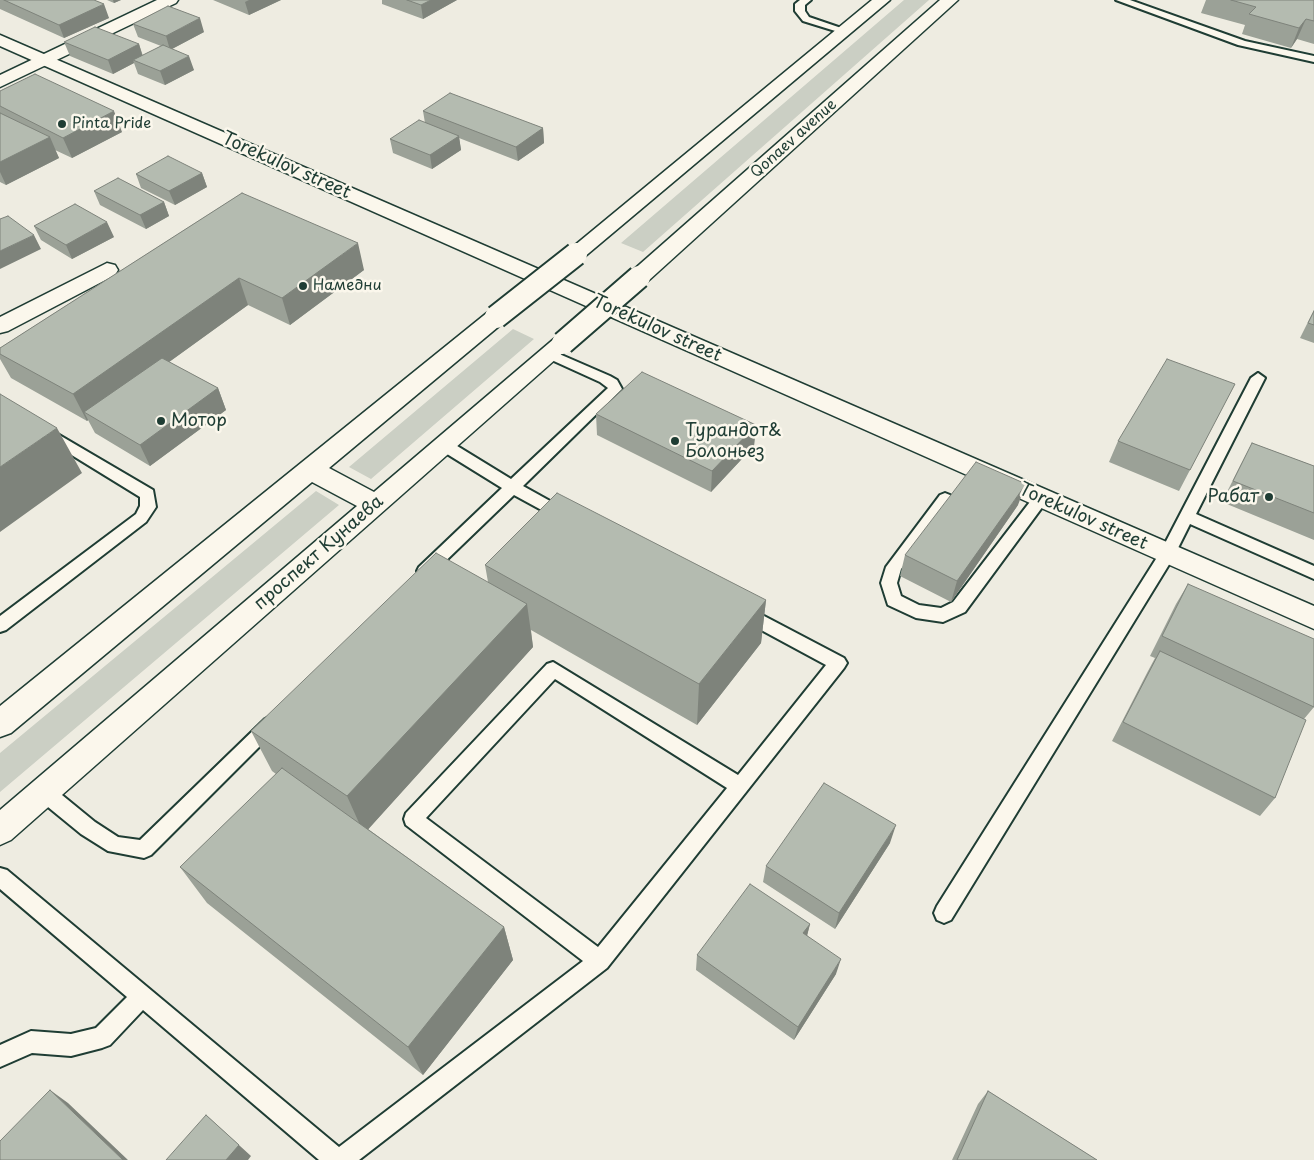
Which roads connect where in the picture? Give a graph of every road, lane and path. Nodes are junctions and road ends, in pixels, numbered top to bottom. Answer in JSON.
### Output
{"nodes":[{"id":1,"x":170,"y":0,"type":"edge"},
{"id":2,"x":806,"y":0,"type":"edge"},
{"id":3,"x":882,"y":0,"type":"edge"},
{"id":4,"x":950,"y":0,"type":"edge"},
{"id":5,"x":1121,"y":0,"type":"edge"},
{"id":6,"x":845,"y":30,"type":"junction"},
{"id":7,"x":0,"y":40,"type":"edge"},
{"id":8,"x":1314,"y":59,"type":"edge"},
{"id":9,"x":44,"y":60,"type":"junction"},
{"id":10,"x":0,"y":82,"type":"edge"},
{"id":11,"x":107,"y":270,"type":"dead end"},
{"id":12,"x":639,"y":277,"type":"joint"},
{"id":13,"x":0,"y":326,"type":"edge"},
{"id":14,"x":557,"y":348,"type":"junction"},
{"id":15,"x":1258,"y":378,"type":"dead end"},
{"id":16,"x":33,"y":424,"type":"edge"},
{"id":17,"x":444,"y":445,"type":"junction"},
{"id":18,"x":311,"y":470,"type":"junction"},
{"id":19,"x":511,"y":486,"type":"junction"},
{"id":20,"x":1040,"y":498,"type":"junction"},
{"id":21,"x":945,"y":499,"type":"edge"},
{"id":22,"x":376,"y":504,"type":"junction"},
{"id":23,"x":1186,"y":516,"type":"junction"},
{"id":24,"x":580,"y":524,"type":"edge"},
{"id":25,"x":1167,"y":554,"type":"junction"},
{"id":26,"x":1314,"y":573,"type":"edge"},
{"id":27,"x":412,"y":584,"type":"edge"},
{"id":28,"x":726,"y":603,"type":"edge"},
{"id":29,"x":1314,"y":618,"type":"edge"},
{"id":30,"x":0,"y":625,"type":"edge"},
{"id":31,"x":285,"y":709,"type":"edge"},
{"id":32,"x":0,"y":724,"type":"edge"},
{"id":33,"x":740,"y":786,"type":"junction"},
{"id":34,"x":44,"y":792,"type":"junction"},
{"id":35,"x":0,"y":830,"type":"edge"},
{"id":36,"x":0,"y":878,"type":"edge"},
{"id":37,"x":944,"y":914,"type":"dead end"},
{"id":38,"x":600,"y":961,"type":"junction"},
{"id":39,"x":142,"y":996,"type":"junction"},
{"id":40,"x":0,"y":1056,"type":"edge"},
{"id":41,"x":339,"y":1160,"type":"edge"}],
"edges":[{"from":1,"to":9,"type":"main road"},
{"from":2,"to":6,"type":"lane"},
{"from":3,"to":6,"type":"main road"},
{"from":4,"to":12,"type":"main road","name":"Qonaev avenue"},
{"from":5,"to":8,"type":"lane"},
{"from":6,"to":18,"type":"main road","bridge":true},
{"from":7,"to":9,"type":"main road","name":"Torekulov street"},
{"from":9,"to":10,"type":"main road"},
{"from":9,"to":20,"type":"main road","name":"Torekulov street"},
{"from":11,"to":13,"type":"main road"},
{"from":12,"to":14,"type":"main road","name":"проспект Кунаева","bridge":true},
{"from":14,"to":17,"type":"main road","name":"проспект Кунаева"},
{"from":14,"to":19,"type":"lane"},
{"from":15,"to":23,"type":"lane"},
{"from":16,"to":30,"type":"lane"},
{"from":17,"to":19,"type":"lane"},
{"from":17,"to":22,"type":"main road","name":"проспект Кунаева"},
{"from":18,"to":22,"type":"main road"},
{"from":18,"to":32,"type":"main road"},
{"from":19,"to":24,"type":"lane"},
{"from":19,"to":27,"type":"lane"},
{"from":20,"to":21,"type":"lane"},
{"from":20,"to":25,"type":"main road","name":"Torekulov street"},
{"from":22,"to":34,"type":"main road","name":"проспект Кунаева"},
{"from":23,"to":25,"type":"lane"},
{"from":23,"to":26,"type":"lane"},
{"from":25,"to":29,"type":"main road","name":"Torekulov street"},
{"from":25,"to":37,"type":"lane"},
{"from":28,"to":33,"type":"lane"},
{"from":31,"to":34,"type":"lane"},
{"from":33,"to":38,"type":"lane"},
{"from":33,"to":38,"type":"lane"},
{"from":34,"to":35,"type":"main road","name":"проспект Кунаева"},
{"from":36,"to":39,"type":"lane"},
{"from":38,"to":41,"type":"lane"},
{"from":39,"to":40,"type":"lane"},
{"from":39,"to":41,"type":"lane"}]}
